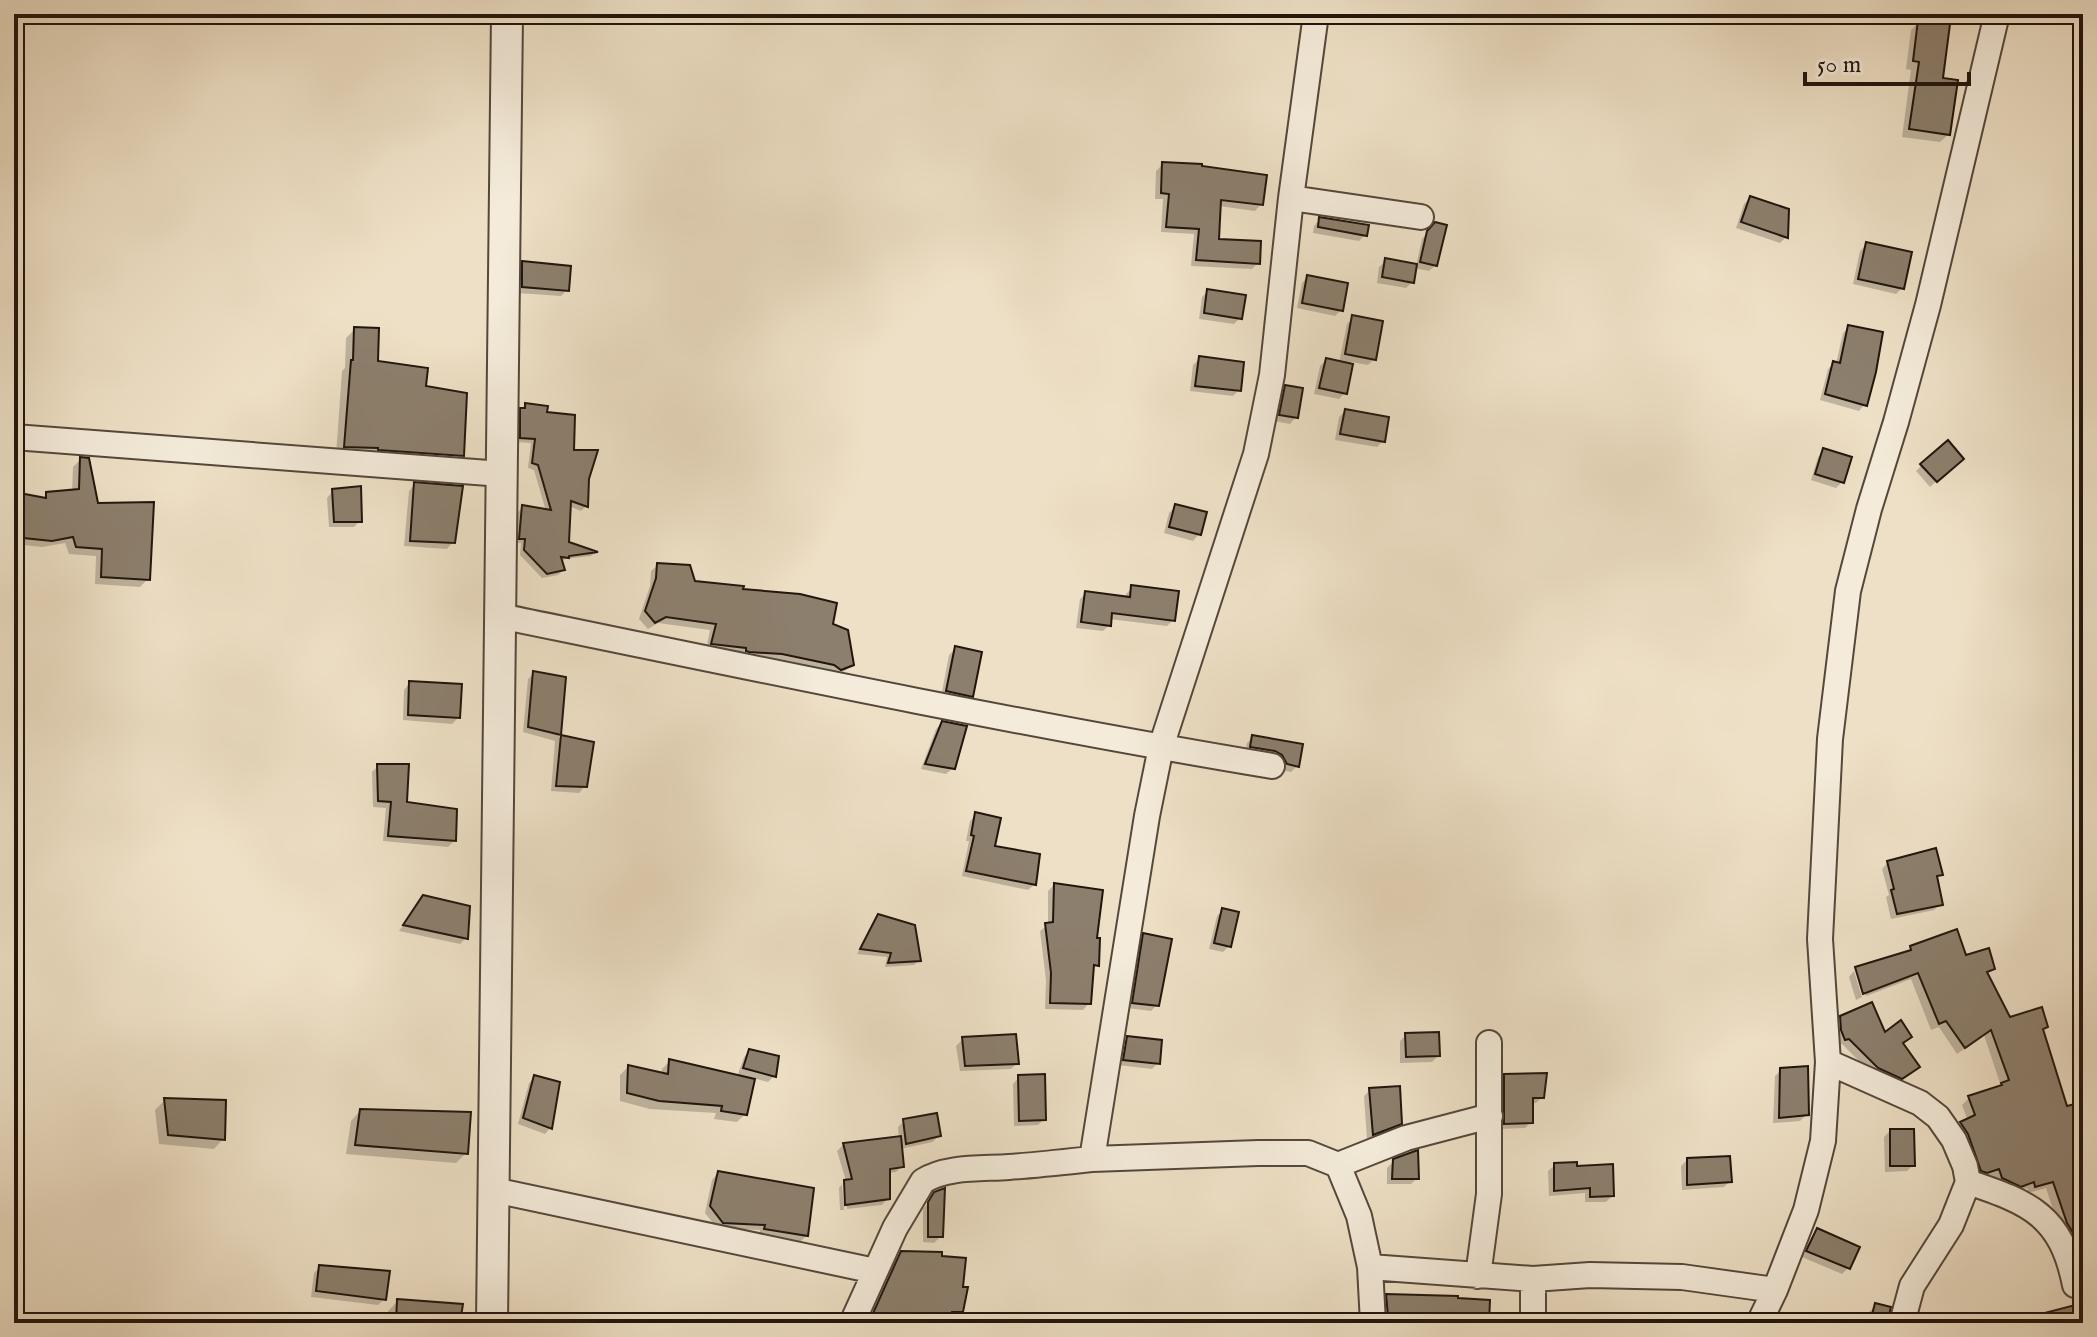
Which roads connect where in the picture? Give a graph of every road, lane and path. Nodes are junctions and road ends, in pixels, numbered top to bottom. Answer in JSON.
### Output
{"nodes":[{"id":1,"x":507,"y":14,"type":"edge"},
{"id":2,"x":1316,"y":14,"type":"edge"},
{"id":3,"x":1997,"y":14,"type":"edge"},
{"id":4,"x":1291,"y":198,"type":"junction"},
{"id":5,"x":1421,"y":217,"type":"dead end"},
{"id":6,"x":14,"y":437,"type":"edge"},
{"id":7,"x":502,"y":474,"type":"junction"},
{"id":8,"x":500,"y":616,"type":"junction"},
{"id":9,"x":1161,"y":747,"type":"junction"},
{"id":10,"x":1272,"y":766,"type":"dead end"},
{"id":11,"x":1489,"y":1043,"type":"dead end"},
{"id":12,"x":1828,"y":1062,"type":"junction"},
{"id":13,"x":1490,"y":1116,"type":"junction"},
{"id":14,"x":1092,"y":1159,"type":"junction"},
{"id":15,"x":1338,"y":1165,"type":"junction"},
{"id":16,"x":1968,"y":1182,"type":"junction"},
{"id":17,"x":494,"y":1190,"type":"junction"},
{"id":18,"x":1370,"y":1267,"type":"junction"},
{"id":19,"x":875,"y":1271,"type":"junction"},
{"id":20,"x":1478,"y":1276,"type":"junction"},
{"id":21,"x":1533,"y":1279,"type":"junction"},
{"id":22,"x":2075,"y":1285,"type":"dead end"},
{"id":23,"x":1775,"y":1290,"type":"junction"},
{"id":24,"x":492,"y":1323,"type":"edge"},
{"id":25,"x":852,"y":1323,"type":"edge"},
{"id":26,"x":1373,"y":1323,"type":"edge"},
{"id":27,"x":1533,"y":1323,"type":"edge"},
{"id":28,"x":1759,"y":1323,"type":"edge"},
{"id":29,"x":1902,"y":1323,"type":"edge"}],
"edges":[{"from":1,"to":7,"type":"street"},
{"from":2,"to":4,"type":"street"},
{"from":3,"to":12,"type":"street"},
{"from":4,"to":5,"type":"street"},
{"from":4,"to":9,"type":"street"},
{"from":6,"to":7,"type":"street"},
{"from":7,"to":8,"type":"street"},
{"from":8,"to":9,"type":"street"},
{"from":8,"to":17,"type":"street"},
{"from":9,"to":10,"type":"street"},
{"from":9,"to":14,"type":"street"},
{"from":11,"to":13,"type":"street"},
{"from":12,"to":16,"type":"street"},
{"from":12,"to":23,"type":"street"},
{"from":13,"to":15,"type":"street"},
{"from":13,"to":20,"type":"street"},
{"from":14,"to":15,"type":"street"},
{"from":14,"to":19,"type":"street"},
{"from":15,"to":18,"type":"street"},
{"from":16,"to":22,"type":"street"},
{"from":16,"to":29,"type":"street"},
{"from":17,"to":19,"type":"street"},
{"from":17,"to":24,"type":"street"},
{"from":18,"to":20,"type":"street"},
{"from":18,"to":26,"type":"street"},
{"from":19,"to":25,"type":"street"},
{"from":20,"to":21,"type":"street"},
{"from":21,"to":23,"type":"street"},
{"from":21,"to":27,"type":"street"},
{"from":23,"to":28,"type":"street"}]}
